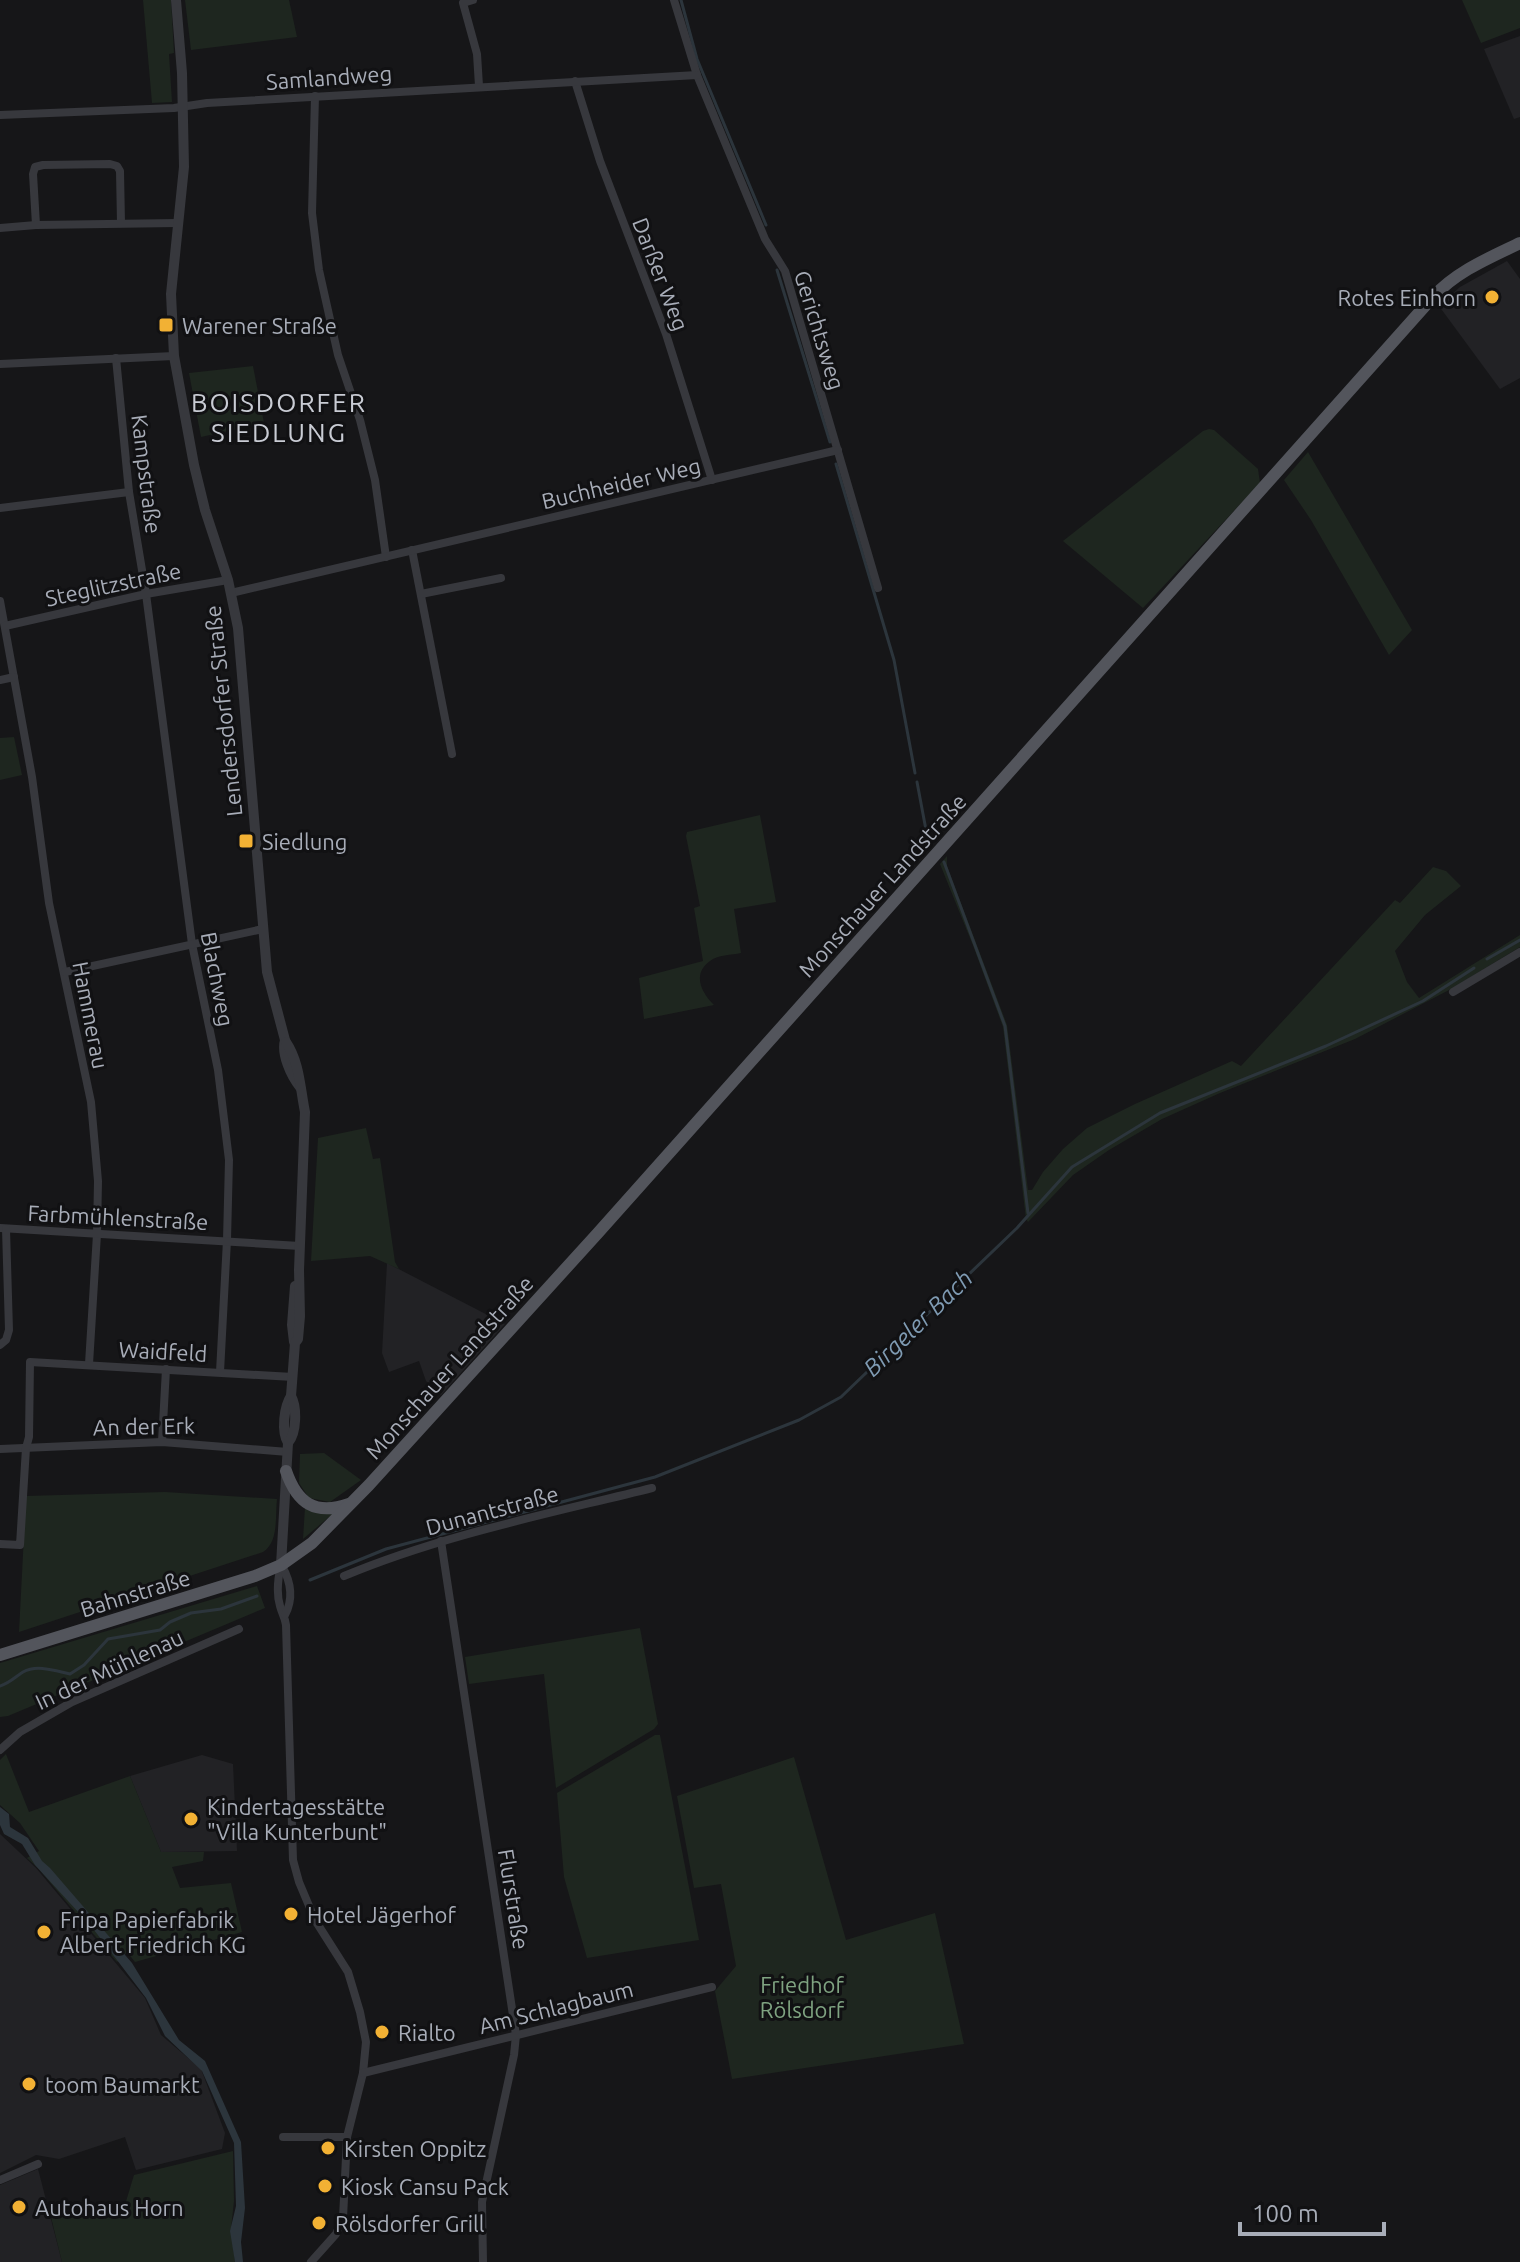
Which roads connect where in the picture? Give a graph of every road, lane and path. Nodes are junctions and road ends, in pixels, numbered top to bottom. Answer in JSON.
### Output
{"nodes":[{"id":1,"x":176,"y":0,"type":"edge"},
{"id":2,"x":473,"y":0,"type":"edge"},
{"id":3,"x":674,"y":0,"type":"edge"},
{"id":4,"x":697,"y":75,"type":"junction"},
{"id":5,"x":575,"y":81,"type":"junction"},
{"id":6,"x":479,"y":86,"type":"junction"},
{"id":7,"x":315,"y":96,"type":"junction"},
{"id":8,"x":182,"y":106,"type":"junction"},
{"id":9,"x":0,"y":115,"type":"edge"},
{"id":10,"x":121,"y":223,"type":"junction"},
{"id":11,"x":177,"y":223,"type":"junction"},
{"id":12,"x":36,"y":225,"type":"junction"},
{"id":13,"x":0,"y":228,"type":"edge"},
{"id":14,"x":1520,"y":243,"type":"edge"},
{"id":15,"x":174,"y":356,"type":"junction"},
{"id":16,"x":116,"y":358,"type":"junction"},
{"id":17,"x":0,"y":364,"type":"edge"},
{"id":18,"x":838,"y":450,"type":"junction"},
{"id":19,"x":712,"y":480,"type":"junction"},
{"id":20,"x":129,"y":492,"type":"junction"},
{"id":21,"x":0,"y":508,"type":"edge"},
{"id":22,"x":412,"y":550,"type":"junction"},
{"id":23,"x":386,"y":557,"type":"junction"},
{"id":24,"x":501,"y":578,"type":"dead end"},
{"id":25,"x":228,"y":580,"type":"junction"},
{"id":26,"x":878,"y":588,"type":"dead end"},
{"id":27,"x":231,"y":593,"type":"junction"},
{"id":28,"x":146,"y":594,"type":"junction"},
{"id":29,"x":421,"y":594,"type":"junction"},
{"id":30,"x":0,"y":601,"type":"edge"},
{"id":31,"x":5,"y":626,"type":"junction"},
{"id":32,"x":14,"y":677,"type":"junction"},
{"id":33,"x":0,"y":680,"type":"edge"},
{"id":34,"x":452,"y":754,"type":"dead end"},
{"id":35,"x":263,"y":929,"type":"junction"},
{"id":36,"x":192,"y":944,"type":"junction"},
{"id":37,"x":1520,"y":952,"type":"edge"},
{"id":38,"x":65,"y":972,"type":"junction"},
{"id":39,"x":1453,"y":992,"type":"dead end"},
{"id":40,"x":3,"y":1229,"type":"edge"},
{"id":41,"x":97,"y":1234,"type":"junction"},
{"id":42,"x":227,"y":1240,"type":"junction"},
{"id":43,"x":300,"y":1246,"type":"junction"},
{"id":44,"x":0,"y":1345,"type":"edge"},
{"id":45,"x":89,"y":1364,"type":"junction"},
{"id":46,"x":166,"y":1369,"type":"junction"},
{"id":47,"x":220,"y":1372,"type":"junction"},
{"id":48,"x":293,"y":1377,"type":"junction"},
{"id":49,"x":162,"y":1442,"type":"junction"},
{"id":50,"x":288,"y":1447,"type":"junction"},
{"id":51,"x":26,"y":1448,"type":"junction"},
{"id":52,"x":0,"y":1449,"type":"edge"},
{"id":53,"x":286,"y":1471,"type":"junction"},
{"id":54,"x":652,"y":1488,"type":"dead end"},
{"id":55,"x":352,"y":1503,"type":"junction"},
{"id":56,"x":441,"y":1541,"type":"junction"},
{"id":57,"x":0,"y":1544,"type":"edge"},
{"id":58,"x":281,"y":1565,"type":"junction"},
{"id":59,"x":344,"y":1576,"type":"dead end"},
{"id":60,"x":239,"y":1629,"type":"dead end"},
{"id":61,"x":0,"y":1655,"type":"edge"},
{"id":62,"x":0,"y":1750,"type":"edge"},
{"id":63,"x":712,"y":1987,"type":"dead end"},
{"id":64,"x":516,"y":2035,"type":"junction"},
{"id":65,"x":363,"y":2073,"type":"junction"},
{"id":66,"x":283,"y":2137,"type":"dead end"},
{"id":67,"x":347,"y":2137,"type":"junction"},
{"id":68,"x":38,"y":2164,"type":"dead end"},
{"id":69,"x":0,"y":2180,"type":"edge"},
{"id":70,"x":311,"y":2262,"type":"edge"},
{"id":71,"x":483,"y":2262,"type":"edge"}],
"edges":[{"from":1,"to":8,"type":"street","name":"Lendersdorfer Straße"},
{"from":2,"to":6,"type":"street"},
{"from":3,"to":4,"type":"street","name":"Gerichtsweg"},
{"from":4,"to":5,"type":"street","name":"Samlandweg"},
{"from":4,"to":18,"type":"street","name":"Gerichtsweg"},
{"from":5,"to":6,"type":"street","name":"Samlandweg"},
{"from":5,"to":19,"type":"street","name":"Darßer Weg"},
{"from":6,"to":7,"type":"street","name":"Samlandweg"},
{"from":7,"to":8,"type":"street","name":"Samlandweg"},
{"from":7,"to":23,"type":"street"},
{"from":8,"to":9,"type":"street","name":"Samlandweg"},
{"from":8,"to":11,"type":"street","name":"Lendersdorfer Straße"},
{"from":10,"to":11,"type":"street"},
{"from":10,"to":12,"type":"street"},
{"from":10,"to":12,"type":"street"},
{"from":11,"to":15,"type":"street","name":"Lendersdorfer Straße"},
{"from":12,"to":13,"type":"street"},
{"from":14,"to":55,"type":"main road","name":"Monschauer Landstraße"},
{"from":15,"to":16,"type":"street"},
{"from":15,"to":25,"type":"street","name":"Lendersdorfer Straße"},
{"from":16,"to":17,"type":"street"},
{"from":16,"to":20,"type":"street","name":"Kampstraße"},
{"from":18,"to":19,"type":"street","name":"Buchheider Weg"},
{"from":18,"to":26,"type":"street","name":"Gerichtsweg"},
{"from":19,"to":22,"type":"street","name":"Buchheider Weg"},
{"from":20,"to":21,"type":"street"},
{"from":20,"to":28,"type":"street","name":"Kampstraße"},
{"from":22,"to":23,"type":"street","name":"Buchheider Weg"},
{"from":22,"to":29,"type":"street"},
{"from":23,"to":27,"type":"street","name":"Buchheider Weg"},
{"from":24,"to":29,"type":"street"},
{"from":25,"to":27,"type":"street","name":"Lendersdorfer Straße"},
{"from":25,"to":28,"type":"street","name":"Steglitzstraße"},
{"from":27,"to":35,"type":"street","name":"Lendersdorfer Straße"},
{"from":28,"to":31,"type":"street","name":"Steglitzstraße"},
{"from":28,"to":36,"type":"street","name":"Blachweg"},
{"from":29,"to":34,"type":"street"},
{"from":30,"to":31,"type":"street","name":"Hammerau"},
{"from":31,"to":32,"type":"street","name":"Hammerau"},
{"from":32,"to":33,"type":"street"},
{"from":32,"to":38,"type":"street","name":"Hammerau"},
{"from":35,"to":36,"type":"street"},
{"from":35,"to":43,"type":"street","name":"Lendersdorfer Straße"},
{"from":36,"to":38,"type":"street"},
{"from":36,"to":42,"type":"street","name":"Blachweg"},
{"from":37,"to":39,"type":"street"},
{"from":38,"to":41,"type":"street","name":"Hammerau"},
{"from":40,"to":41,"type":"street","name":"Farbmühlenstraße"},
{"from":40,"to":44,"type":"street","name":"Farbmühlenstraße"},
{"from":41,"to":42,"type":"street","name":"Farbmühlenstraße"},
{"from":41,"to":45,"type":"street","name":"Hammerau"},
{"from":42,"to":43,"type":"street","name":"Farbmühlenstraße"},
{"from":42,"to":47,"type":"street","name":"Blachweg"},
{"from":43,"to":48,"type":"street","name":"Lendersdorfer Straße"},
{"from":45,"to":46,"type":"street","name":"Waidfeld"},
{"from":45,"to":51,"type":"street","name":"Waidfeld"},
{"from":46,"to":47,"type":"street","name":"Waidfeld"},
{"from":46,"to":49,"type":"street"},
{"from":47,"to":48,"type":"street","name":"Waidfeld"},
{"from":48,"to":50,"type":"street","name":"Lendersdorfer Straße"},
{"from":49,"to":50,"type":"street","name":"An der Erk"},
{"from":49,"to":51,"type":"street","name":"An der Erk"},
{"from":50,"to":53,"type":"street","name":"Lendersdorfer Straße"},
{"from":51,"to":52,"type":"street","name":"An der Erk"},
{"from":51,"to":57,"type":"street"},
{"from":53,"to":55,"type":"main road"},
{"from":53,"to":58,"type":"street","name":"Lendersdorfer Straße"},
{"from":54,"to":56,"type":"street","name":"Dunantstraße"},
{"from":55,"to":58,"type":"main road","name":"Monschauer Landstraße"},
{"from":56,"to":59,"type":"street","name":"Dunantstraße"},
{"from":56,"to":64,"type":"street","name":"Flurstraße"},
{"from":58,"to":61,"type":"main road","name":"Bahnstraße"},
{"from":58,"to":65,"type":"street"},
{"from":60,"to":62,"type":"street","name":"In der Mühlenau"},
{"from":63,"to":64,"type":"street","name":"Am Schlagbaum"},
{"from":64,"to":65,"type":"street","name":"Am Schlagbaum"},
{"from":64,"to":71,"type":"street","name":"Flurstraße"},
{"from":65,"to":67,"type":"street"},
{"from":66,"to":67,"type":"street"},
{"from":67,"to":70,"type":"street"},
{"from":68,"to":69,"type":"street"}]}
